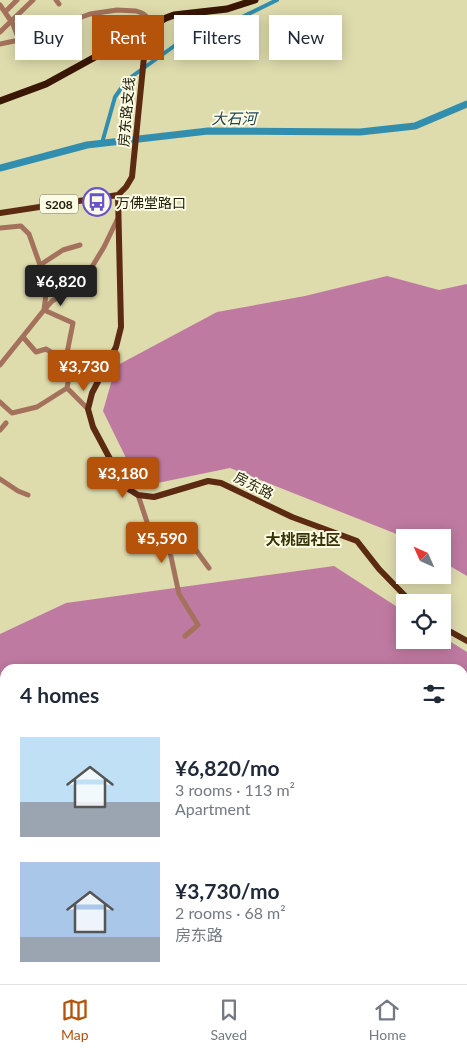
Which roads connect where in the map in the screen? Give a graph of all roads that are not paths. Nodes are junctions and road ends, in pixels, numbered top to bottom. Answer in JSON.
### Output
{"nodes":[{"id":1,"x":17,"y":0,"type":"edge"},
{"id":2,"x":33,"y":0,"type":"edge"},
{"id":3,"x":255,"y":0,"type":"edge"},
{"id":4,"x":1,"y":3,"type":"edge"},
{"id":5,"x":5,"y":12,"type":"junction"},
{"id":6,"x":145,"y":15,"type":"edge"},
{"id":7,"x":82,"y":17,"type":"edge"},
{"id":8,"x":164,"y":20,"type":"edge"},
{"id":9,"x":10,"y":21,"type":"junction"},
{"id":10,"x":15,"y":29,"type":"edge"},
{"id":11,"x":0,"y":32,"type":"edge"},
{"id":12,"x":15,"y":41,"type":"edge"},
{"id":13,"x":0,"y":44,"type":"edge"},
{"id":14,"x":92,"y":58,"type":"edge"},
{"id":15,"x":143,"y":60,"type":"edge"},
{"id":16,"x":0,"y":101,"type":"edge"},
{"id":17,"x":118,"y":195,"type":"junction"},
{"id":18,"x":0,"y":212,"type":"edge"},
{"id":19,"x":119,"y":216,"type":"junction"},
{"id":20,"x":0,"y":228,"type":"edge"},
{"id":21,"x":80,"y":245,"type":"dead end"},
{"id":22,"x":40,"y":265,"type":"junction"},
{"id":23,"x":84,"y":280,"type":"dead end"},
{"id":24,"x":66,"y":293,"type":"dead end"},
{"id":25,"x":44,"y":310,"type":"junction"},
{"id":26,"x":22,"y":337,"type":"junction"},
{"id":27,"x":67,"y":362,"type":"junction"},
{"id":28,"x":0,"y":365,"type":"edge"},
{"id":29,"x":67,"y":388,"type":"junction"},
{"id":30,"x":0,"y":402,"type":"edge"},
{"id":31,"x":88,"y":409,"type":"junction"},
{"id":32,"x":6,"y":423,"type":"dead end"},
{"id":33,"x":0,"y":430,"type":"edge"},
{"id":34,"x":0,"y":479,"type":"edge"},
{"id":35,"x":28,"y":495,"type":"dead end"},
{"id":36,"x":138,"y":495,"type":"junction"},
{"id":37,"x":170,"y":552,"type":"junction"},
{"id":38,"x":209,"y":568,"type":"dead end"},
{"id":39,"x":403,"y":594,"type":"edge"},
{"id":40,"x":451,"y":632,"type":"edge"},
{"id":41,"x":185,"y":636,"type":"dead end"},
{"id":42,"x":467,"y":641,"type":"edge"}],
"edges":[{"from":1,"to":5,"type":"street"},
{"from":2,"to":9,"type":"street"},
{"from":3,"to":8,"type":"highway"},
{"from":4,"to":5,"type":"street"},
{"from":5,"to":9,"type":"street"},
{"from":6,"to":7,"type":"street"},
{"from":9,"to":10,"type":"street"},
{"from":9,"to":11,"type":"street"},
{"from":12,"to":13,"type":"street"},
{"from":14,"to":16,"type":"highway"},
{"from":15,"to":17,"type":"main road","name":"房东路支线"},
{"from":17,"to":18,"type":"main road","number":"S208"},
{"from":17,"to":19,"type":"main road"},
{"from":19,"to":23,"type":"street"},
{"from":19,"to":31,"type":"main road"},
{"from":20,"to":22,"type":"street"},
{"from":21,"to":22,"type":"street"},
{"from":22,"to":25,"type":"street"},
{"from":24,"to":25,"type":"street"},
{"from":25,"to":26,"type":"street"},
{"from":25,"to":27,"type":"street"},
{"from":26,"to":27,"type":"street"},
{"from":26,"to":28,"type":"street"},
{"from":27,"to":29,"type":"street"},
{"from":29,"to":30,"type":"street"},
{"from":29,"to":31,"type":"street"},
{"from":31,"to":36,"type":"main road"},
{"from":32,"to":33,"type":"street"},
{"from":34,"to":35,"type":"street"},
{"from":36,"to":37,"type":"street"},
{"from":36,"to":39,"type":"main road","name":"房东路"},
{"from":37,"to":38,"type":"street"},
{"from":37,"to":41,"type":"street"},
{"from":40,"to":42,"type":"main road"}]}
